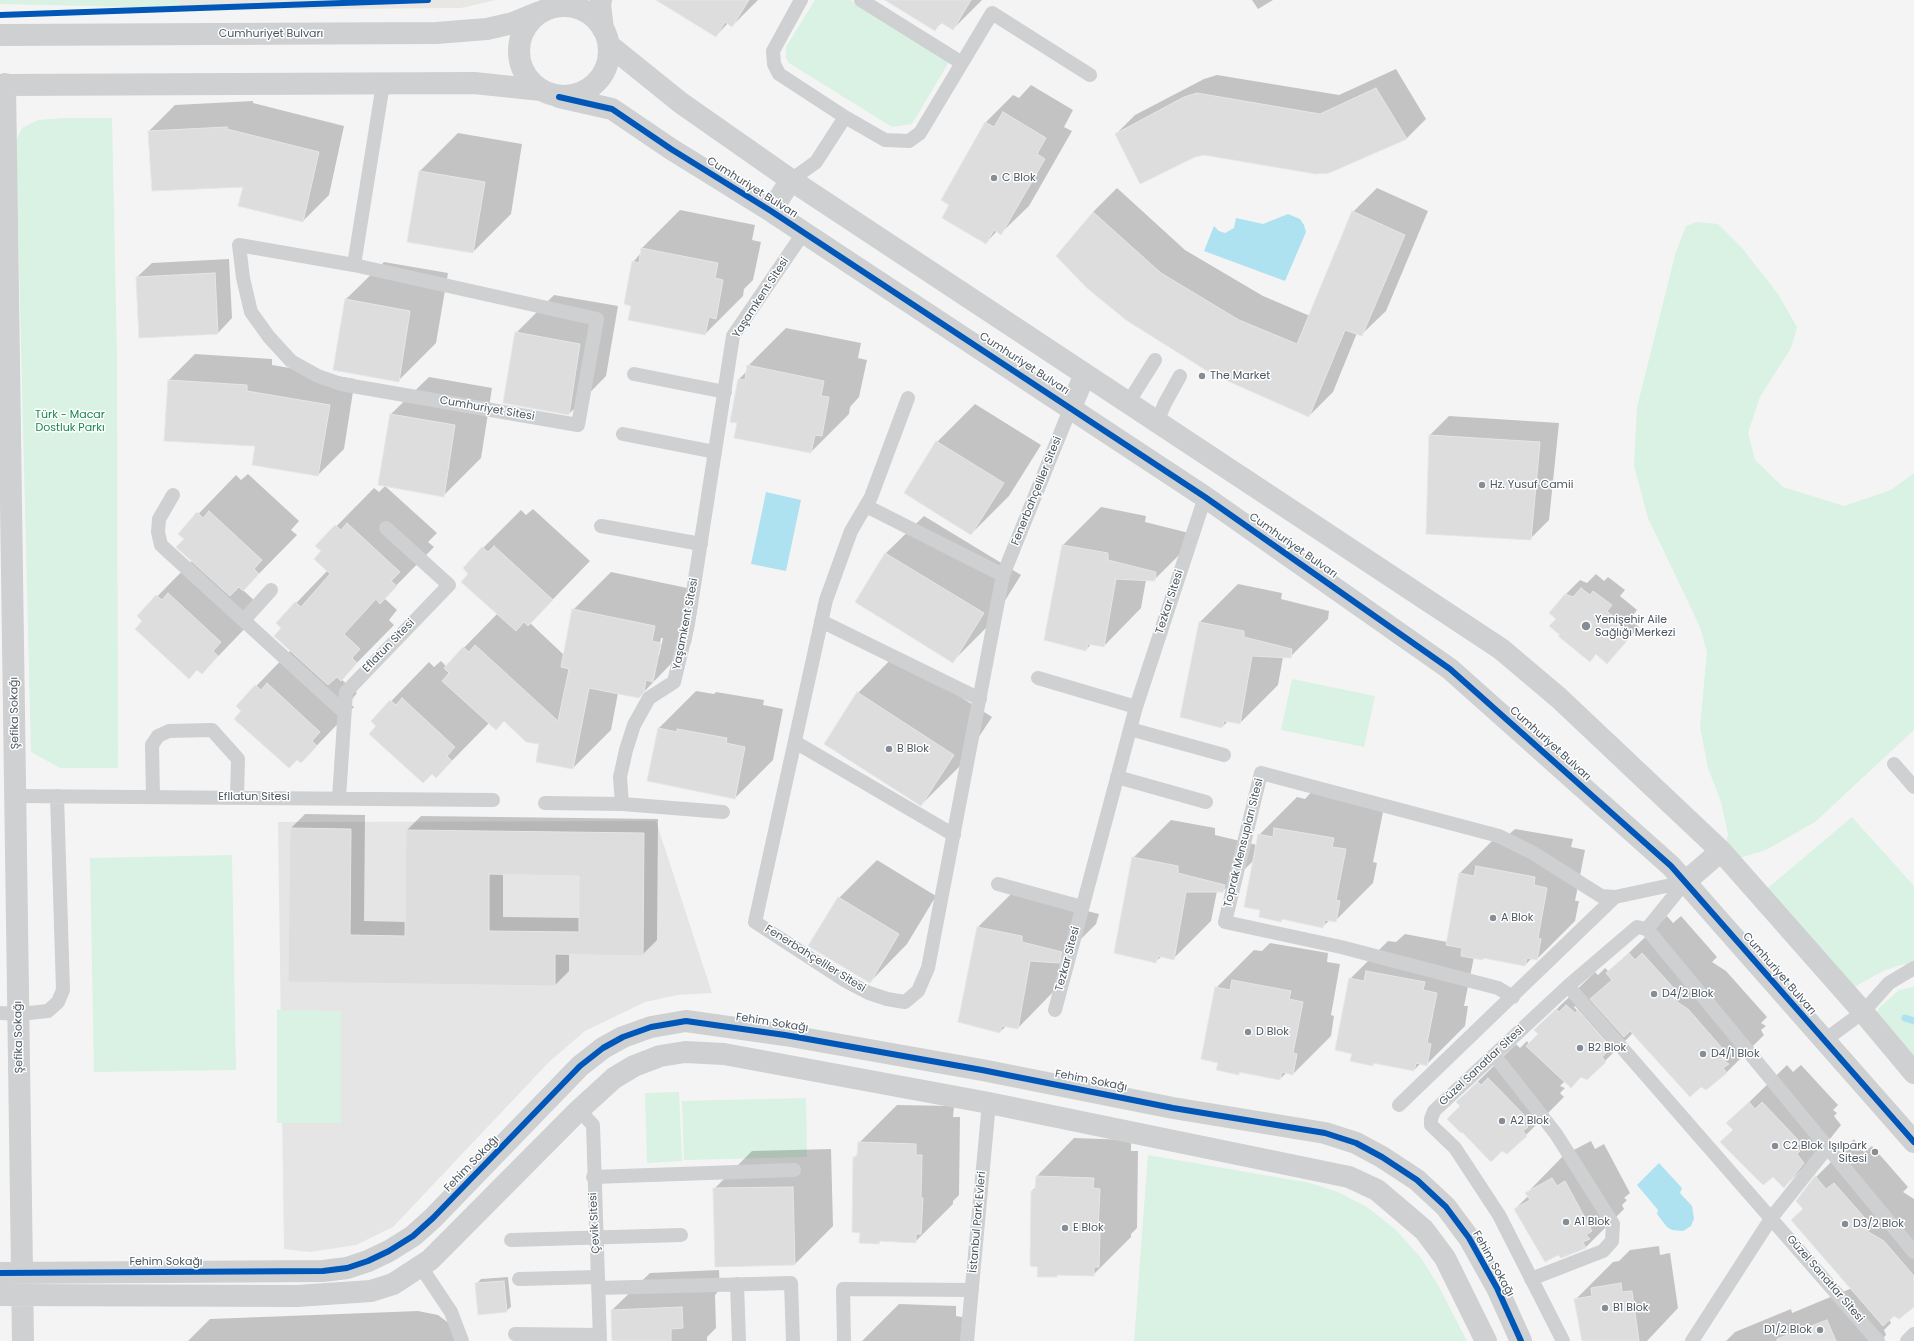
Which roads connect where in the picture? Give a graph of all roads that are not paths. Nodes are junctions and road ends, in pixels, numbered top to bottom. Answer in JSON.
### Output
{"nodes":[{"id":1,"x":601,"y":0,"type":"edge"},
{"id":2,"x":801,"y":0,"type":"edge"},
{"id":3,"x":861,"y":0,"type":"edge"},
{"id":4,"x":551,"y":6,"type":"edge"},
{"id":5,"x":0,"y":35,"type":"edge"},
{"id":6,"x":606,"y":37,"type":"junction"},
{"id":7,"x":962,"y":63,"type":"junction"},
{"id":8,"x":1090,"y":75,"type":"dead end"},
{"id":9,"x":383,"y":84,"type":"junction"},
{"id":10,"x":2,"y":85,"type":"edge"},
{"id":11,"x":550,"y":93,"type":"junction"},
{"id":12,"x":845,"y":117,"type":"junction"},
{"id":13,"x":791,"y":180,"type":"junction"},
{"id":14,"x":771,"y":210,"type":"junction"},
{"id":15,"x":804,"y":232,"type":"junction"},
{"id":16,"x":354,"y":266,"type":"junction"},
{"id":17,"x":1155,"y":360,"type":"dead end"},
{"id":18,"x":634,"y":374,"type":"dead end"},
{"id":19,"x":1085,"y":374,"type":"junction"},
{"id":20,"x":1180,"y":376,"type":"dead end"},
{"id":21,"x":725,"y":392,"type":"junction"},
{"id":22,"x":908,"y":398,"type":"dead end"},
{"id":23,"x":1128,"y":403,"type":"junction"},
{"id":24,"x":1071,"y":408,"type":"junction"},
{"id":25,"x":1156,"y":422,"type":"junction"},
{"id":26,"x":623,"y":434,"type":"dead end"},
{"id":27,"x":715,"y":452,"type":"junction"},
{"id":28,"x":173,"y":495,"type":"dead end"},
{"id":29,"x":1205,"y":497,"type":"junction"},
{"id":30,"x":866,"y":506,"type":"junction"},
{"id":31,"x":601,"y":526,"type":"dead end"},
{"id":32,"x":386,"y":528,"type":"dead end"},
{"id":33,"x":701,"y":544,"type":"junction"},
{"id":34,"x":1003,"y":575,"type":"junction"},
{"id":35,"x":271,"y":590,"type":"dead end"},
{"id":36,"x":244,"y":620,"type":"junction"},
{"id":37,"x":821,"y":621,"type":"junction"},
{"id":38,"x":1038,"y":678,"type":"dead end"},
{"id":39,"x":980,"y":700,"type":"junction"},
{"id":40,"x":1136,"y":707,"type":"junction"},
{"id":41,"x":344,"y":712,"type":"junction"},
{"id":42,"x":1130,"y":729,"type":"junction"},
{"id":43,"x":794,"y":742,"type":"junction"},
{"id":44,"x":1224,"y":755,"type":"dead end"},
{"id":45,"x":1894,"y":764,"type":"dead end"},
{"id":46,"x":1117,"y":777,"type":"junction"},
{"id":47,"x":1914,"y":787,"type":"edge"},
{"id":48,"x":16,"y":796,"type":"junction"},
{"id":49,"x":57,"y":796,"type":"junction"},
{"id":50,"x":153,"y":796,"type":"junction"},
{"id":51,"x":237,"y":797,"type":"junction"},
{"id":52,"x":339,"y":798,"type":"junction"},
{"id":53,"x":493,"y":800,"type":"dead end"},
{"id":54,"x":1206,"y":802,"type":"dead end"},
{"id":55,"x":545,"y":804,"type":"dead end"},
{"id":56,"x":622,"y":804,"type":"junction"},
{"id":57,"x":723,"y":812,"type":"dead end"},
{"id":58,"x":954,"y":835,"type":"junction"},
{"id":59,"x":1721,"y":851,"type":"junction"},
{"id":60,"x":1685,"y":882,"type":"junction"},
{"id":61,"x":998,"y":884,"type":"dead end"},
{"id":62,"x":1616,"y":897,"type":"junction"},
{"id":63,"x":1082,"y":907,"type":"junction"},
{"id":64,"x":1647,"y":929,"type":"junction"},
{"id":65,"x":1914,"y":968,"type":"edge"},
{"id":66,"x":1568,"y":986,"type":"junction"},
{"id":67,"x":1513,"y":997,"type":"junction"},
{"id":68,"x":1055,"y":1010,"type":"dead end"},
{"id":69,"x":1863,"y":1012,"type":"junction"},
{"id":70,"x":9,"y":1013,"type":"edge"},
{"id":71,"x":1825,"y":1040,"type":"junction"},
{"id":72,"x":1494,"y":1055,"type":"junction"},
{"id":73,"x":993,"y":1072,"type":"junction"},
{"id":74,"x":1914,"y":1073,"type":"edge"},
{"id":75,"x":557,"y":1090,"type":"junction"},
{"id":76,"x":989,"y":1103,"type":"junction"},
{"id":77,"x":1399,"y":1105,"type":"dead end"},
{"id":78,"x":579,"y":1110,"type":"junction"},
{"id":79,"x":1914,"y":1142,"type":"edge"},
{"id":80,"x":1828,"y":1148,"type":"junction"},
{"id":81,"x":794,"y":1170,"type":"dead end"},
{"id":82,"x":593,"y":1177,"type":"junction"},
{"id":83,"x":1772,"y":1217,"type":"junction"},
{"id":84,"x":681,"y":1235,"type":"dead end"},
{"id":85,"x":596,"y":1237,"type":"junction"},
{"id":86,"x":511,"y":1240,"type":"dead end"},
{"id":87,"x":1914,"y":1252,"type":"edge"},
{"id":88,"x":420,"y":1267,"type":"junction"},
{"id":89,"x":0,"y":1273,"type":"edge"},
{"id":90,"x":22,"y":1273,"type":"junction"},
{"id":91,"x":519,"y":1279,"type":"dead end"},
{"id":92,"x":1532,"y":1279,"type":"junction"},
{"id":93,"x":598,"y":1283,"type":"junction"},
{"id":94,"x":737,"y":1284,"type":"junction"},
{"id":95,"x":972,"y":1290,"type":"junction"},
{"id":96,"x":0,"y":1295,"type":"edge"},
{"id":97,"x":23,"y":1296,"type":"junction"},
{"id":98,"x":515,"y":1334,"type":"dead end"},
{"id":99,"x":1914,"y":1334,"type":"edge"},
{"id":100,"x":600,"y":1338,"type":"edge"},
{"id":101,"x":23,"y":1341,"type":"edge"},
{"id":102,"x":462,"y":1341,"type":"edge"},
{"id":103,"x":739,"y":1341,"type":"edge"},
{"id":104,"x":793,"y":1341,"type":"edge"},
{"id":105,"x":844,"y":1341,"type":"edge"},
{"id":106,"x":967,"y":1341,"type":"edge"},
{"id":107,"x":1486,"y":1341,"type":"edge"},
{"id":108,"x":1521,"y":1341,"type":"edge"},
{"id":109,"x":1563,"y":1341,"type":"edge"},
{"id":110,"x":1692,"y":1341,"type":"edge"},
{"id":111,"x":1878,"y":1341,"type":"edge"},
{"id":112,"x":1907,"y":1341,"type":"edge"}],
"edges":[{"from":1,"to":6,"type":"street"},
{"from":2,"to":12,"type":"lane"},
{"from":3,"to":7,"type":"lane"},
{"from":4,"to":5,"type":"street","name":"Cumhuriyet Bulvarı"},
{"from":4,"to":6,"type":"street"},
{"from":4,"to":11,"type":"street"},
{"from":6,"to":11,"type":"street"},
{"from":6,"to":13,"type":"street"},
{"from":7,"to":8,"type":"lane"},
{"from":7,"to":12,"type":"lane"},
{"from":9,"to":10,"type":"street","name":"Cumhuriyet Bulvarı"},
{"from":9,"to":11,"type":"street","name":"Cumhuriyet Bulvarı"},
{"from":9,"to":16,"type":"lane"},
{"from":10,"to":48,"type":"street","name":"Şefika Sokağı"},
{"from":11,"to":14,"type":"street","name":"Cumhuriyet Bulvarı"},
{"from":12,"to":13,"type":"lane"},
{"from":13,"to":14,"type":"street"},
{"from":13,"to":19,"type":"street"},
{"from":14,"to":15,"type":"street","name":"Cumhuriyet Bulvarı"},
{"from":15,"to":21,"type":"lane","name":"Yaşamkent Sitesi"},
{"from":15,"to":24,"type":"street","name":"Cumhuriyet Bulvarı"},
{"from":16,"to":16,"type":"lane","name":"Cumhuriyet Sitesi"},
{"from":17,"to":23,"type":"lane"},
{"from":18,"to":21,"type":"lane"},
{"from":19,"to":23,"type":"street"},
{"from":19,"to":24,"type":"street"},
{"from":20,"to":25,"type":"lane"},
{"from":21,"to":27,"type":"lane","name":"Yaşamkent Sitesi"},
{"from":22,"to":30,"type":"lane","name":"Fenerbahçeliler Sitesi"},
{"from":23,"to":25,"type":"street"},
{"from":24,"to":29,"type":"street","name":"Cumhuriyet Bulvarı"},
{"from":24,"to":34,"type":"lane","name":"Fenerbahçeliler Sitesi"},
{"from":25,"to":59,"type":"street"},
{"from":26,"to":27,"type":"lane"},
{"from":27,"to":33,"type":"lane","name":"Yaşamkent Sitesi"},
{"from":28,"to":36,"type":"lane"},
{"from":29,"to":40,"type":"lane","name":"Tezkar Sitesi"},
{"from":29,"to":60,"type":"street","name":"Cumhuriyet Bulvarı"},
{"from":30,"to":34,"type":"lane"},
{"from":30,"to":37,"type":"lane","name":"Fenerbahçeliler Sitesi"},
{"from":31,"to":33,"type":"lane"},
{"from":32,"to":41,"type":"lane","name":"Eflatun Sitesi"},
{"from":33,"to":56,"type":"lane","name":"Yaşamkent Sitesi"},
{"from":34,"to":39,"type":"lane","name":"Fenerbahçeliler Sitesi"},
{"from":35,"to":36,"type":"lane"},
{"from":36,"to":41,"type":"lane"},
{"from":37,"to":39,"type":"lane"},
{"from":37,"to":43,"type":"lane","name":"Fenerbahçeliler Sitesi"},
{"from":38,"to":40,"type":"lane"},
{"from":39,"to":58,"type":"lane","name":"Fenerbahçeliler Sitesi"},
{"from":40,"to":42,"type":"lane","name":"Tezkar Sitesi"},
{"from":41,"to":52,"type":"lane","name":"Eflatun Sitesi"},
{"from":42,"to":44,"type":"lane"},
{"from":42,"to":46,"type":"lane","name":"Tezkar Sitesi"},
{"from":43,"to":58,"type":"lane"},
{"from":43,"to":58,"type":"lane","name":"Fenerbahçeliler Sitesi"},
{"from":45,"to":47,"type":"lane"},
{"from":46,"to":54,"type":"lane"},
{"from":46,"to":63,"type":"lane","name":"Tezkar Sitesi"},
{"from":48,"to":49,"type":"lane","name":"Efllatun Sitesi"},
{"from":48,"to":70,"type":"street","name":"Şefika Sokağı"},
{"from":49,"to":50,"type":"lane","name":"Efllatun Sitesi"},
{"from":49,"to":70,"type":"lane"},
{"from":50,"to":51,"type":"lane","name":"Efllatun Sitesi"},
{"from":50,"to":51,"type":"lane"},
{"from":51,"to":52,"type":"lane","name":"Efllatun Sitesi"},
{"from":52,"to":53,"type":"lane","name":"Efllatun Sitesi"},
{"from":55,"to":56,"type":"lane"},
{"from":56,"to":57,"type":"lane"},
{"from":59,"to":60,"type":"street"},
{"from":59,"to":69,"type":"street"},
{"from":60,"to":62,"type":"lane","name":"Toprak Mensupları Sitesi"},
{"from":60,"to":64,"type":"lane"},
{"from":60,"to":71,"type":"street","name":"Cumhuriyet Bulvarı"},
{"from":61,"to":63,"type":"lane"},
{"from":62,"to":67,"type":"lane"},
{"from":62,"to":67,"type":"lane","name":"Toprak Mensupları Sitesi"},
{"from":63,"to":68,"type":"lane","name":"Tezkar Sitesi"},
{"from":64,"to":66,"type":"lane","name":"Güzel Sanatlar Sitesi"},
{"from":64,"to":80,"type":"lane"},
{"from":65,"to":69,"type":"lane"},
{"from":66,"to":72,"type":"lane","name":"Güzel Sanatlar Sitesi"},
{"from":66,"to":83,"type":"lane","name":"Güzel Sanatlar Sitesi"},
{"from":67,"to":77,"type":"lane"},
{"from":69,"to":71,"type":"lane"},
{"from":69,"to":74,"type":"street"},
{"from":70,"to":90,"type":"street","name":"Şefika Sokağı"},
{"from":71,"to":79,"type":"street","name":"Cumhuriyet Bulvarı"},
{"from":72,"to":92,"type":"lane","name":"Güzel Sanatlar Sitesi"},
{"from":72,"to":92,"type":"lane"},
{"from":73,"to":75,"type":"street","name":"Fehim Sokağı"},
{"from":73,"to":76,"type":"street"},
{"from":73,"to":108,"type":"street","name":"Fehim Sokağı"},
{"from":75,"to":78,"type":"street"},
{"from":75,"to":90,"type":"street","name":"Fehim Sokağı"},
{"from":76,"to":78,"type":"street"},
{"from":76,"to":95,"type":"lane","name":"İstanbul Park Evleri"},
{"from":76,"to":107,"type":"street"},
{"from":78,"to":82,"type":"lane","name":"Çevik Sitesi"},
{"from":78,"to":88,"type":"street"},
{"from":80,"to":83,"type":"lane"},
{"from":80,"to":87,"type":"lane"},
{"from":81,"to":82,"type":"lane"},
{"from":82,"to":85,"type":"lane","name":"Çevik Sitesi"},
{"from":83,"to":110,"type":"lane"},
{"from":83,"to":111,"type":"lane","name":"Güzel Sanatlar Sitesi"},
{"from":84,"to":85,"type":"lane"},
{"from":85,"to":86,"type":"lane"},
{"from":85,"to":93,"type":"lane","name":"Çevik Sitesi"},
{"from":88,"to":97,"type":"street"},
{"from":88,"to":102,"type":"lane"},
{"from":89,"to":90,"type":"street","name":"Fehim Sokağı"},
{"from":90,"to":97,"type":"street","name":"Şefika Sokağı"},
{"from":91,"to":93,"type":"lane"},
{"from":92,"to":109,"type":"lane","name":"Güzel Sanatlar Sitesi"},
{"from":93,"to":94,"type":"lane"},
{"from":93,"to":100,"type":"lane","name":"Çevik Sitesi"},
{"from":94,"to":103,"type":"lane"},
{"from":94,"to":104,"type":"lane"},
{"from":95,"to":105,"type":"lane"},
{"from":95,"to":106,"type":"lane","name":"İstanbul Park Evleri"},
{"from":96,"to":97,"type":"street"},
{"from":97,"to":101,"type":"street","name":"Şefika Sokağı"},
{"from":98,"to":100,"type":"lane"},
{"from":99,"to":112,"type":"lane"}]}
